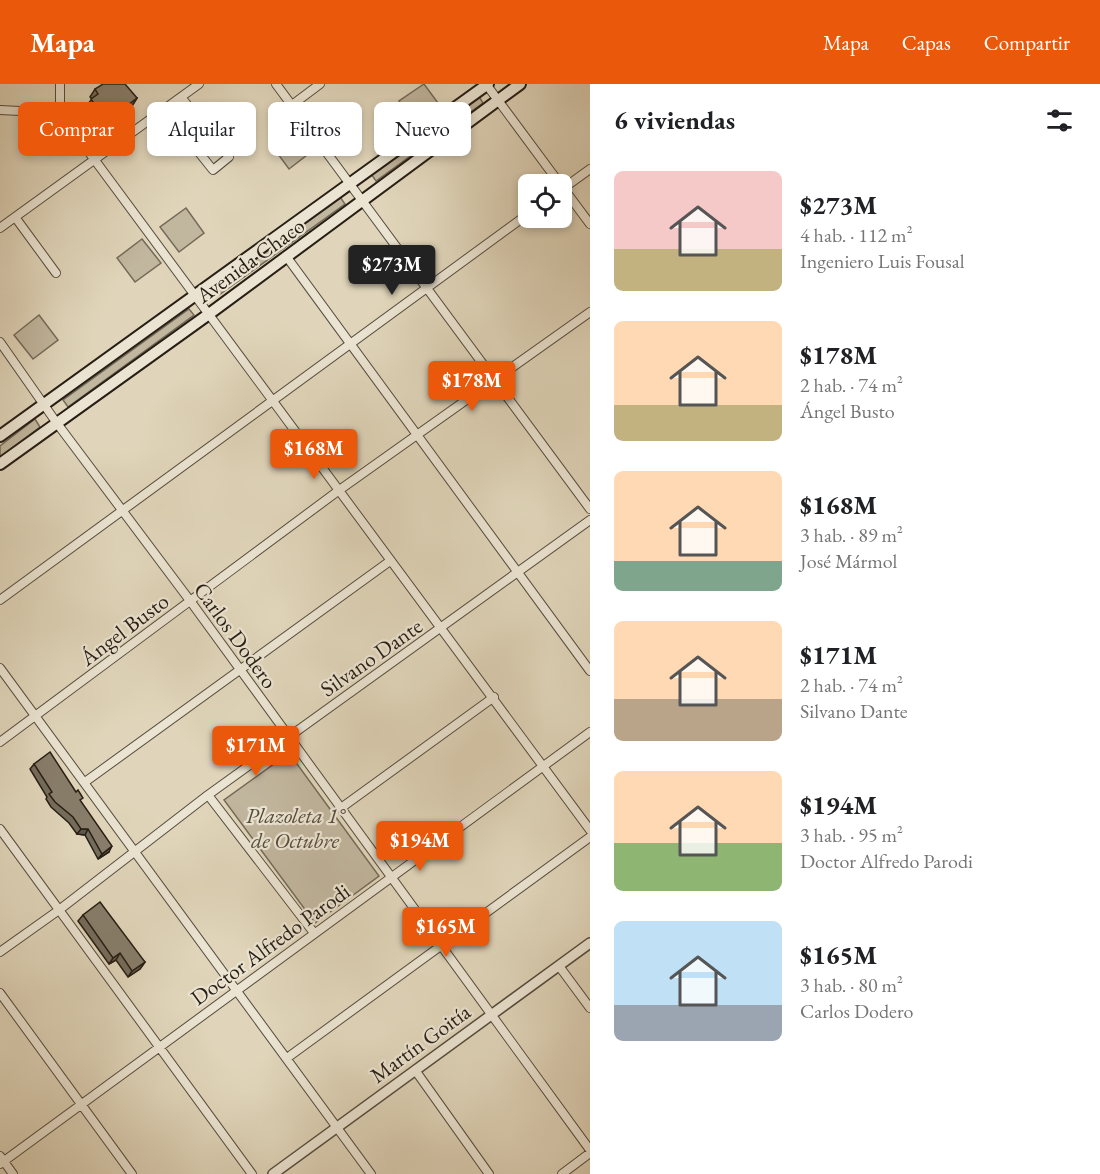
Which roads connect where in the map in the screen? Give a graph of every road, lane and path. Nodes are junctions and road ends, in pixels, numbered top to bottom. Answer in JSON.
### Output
{"nodes":[{"id":1,"x":60,"y":84,"type":"edge"},
{"id":2,"x":199,"y":84,"type":"edge"},
{"id":3,"x":276,"y":84,"type":"edge"},
{"id":4,"x":320,"y":84,"type":"edge"},
{"id":5,"x":487,"y":84,"type":"edge"},
{"id":6,"x":520,"y":84,"type":"edge"},
{"id":7,"x":181,"y":97,"type":"junction"},
{"id":8,"x":498,"y":100,"type":"junction"},
{"id":9,"x":60,"y":102,"type":"edge"},
{"id":10,"x":175,"y":102,"type":"edge"},
{"id":11,"x":185,"y":102,"type":"edge"},
{"id":12,"x":290,"y":102,"type":"edge"},
{"id":13,"x":296,"y":102,"type":"edge"},
{"id":14,"x":0,"y":110,"type":"edge"},
{"id":15,"x":18,"y":111,"type":"edge"},
{"id":16,"x":147,"y":123,"type":"edge"},
{"id":17,"x":91,"y":156,"type":"edge"},
{"id":18,"x":202,"y":156,"type":"edge"},
{"id":19,"x":228,"y":156,"type":"edge"},
{"id":20,"x":330,"y":156,"type":"edge"},
{"id":21,"x":94,"y":160,"type":"junction"},
{"id":22,"x":590,"y":168,"type":"edge"},
{"id":23,"x":552,"y":174,"type":"edge"},
{"id":24,"x":572,"y":180,"type":"edge"},
{"id":25,"x":350,"y":183,"type":"junction"},
{"id":26,"x":363,"y":201,"type":"junction"},
{"id":27,"x":572,"y":201,"type":"edge"},
{"id":28,"x":15,"y":217,"type":"junction"},
{"id":29,"x":518,"y":221,"type":"edge"},
{"id":30,"x":590,"y":224,"type":"edge"},
{"id":31,"x":0,"y":228,"type":"edge"},
{"id":32,"x":286,"y":256,"type":"junction"},
{"id":33,"x":56,"y":273,"type":"dead end"},
{"id":34,"x":426,"y":287,"type":"junction"},
{"id":35,"x":196,"y":296,"type":"junction"},
{"id":36,"x":590,"y":312,"type":"edge"},
{"id":37,"x":209,"y":314,"type":"junction"},
{"id":38,"x":0,"y":342,"type":"edge"},
{"id":39,"x":350,"y":344,"type":"junction"},
{"id":40,"x":495,"y":380,"type":"junction"},
{"id":41,"x":271,"y":399,"type":"junction"},
{"id":42,"x":44,"y":403,"type":"junction"},
{"id":43,"x":56,"y":422,"type":"junction"},
{"id":44,"x":416,"y":435,"type":"junction"},
{"id":45,"x":0,"y":436,"type":"edge"},
{"id":46,"x":0,"y":464,"type":"edge"},
{"id":47,"x":338,"y":491,"type":"junction"},
{"id":48,"x":590,"y":509,"type":"edge"},
{"id":49,"x":121,"y":511,"type":"junction"},
{"id":50,"x":590,"y":520,"type":"edge"},
{"id":51,"x":390,"y":561,"type":"junction"},
{"id":52,"x":519,"y":572,"type":"junction"},
{"id":53,"x":0,"y":600,"type":"edge"},
{"id":54,"x":191,"y":602,"type":"junction"},
{"id":55,"x":442,"y":628,"type":"junction"},
{"id":56,"x":0,"y":668,"type":"edge"},
{"id":57,"x":238,"y":670,"type":"junction"},
{"id":58,"x":590,"y":671,"type":"edge"},
{"id":59,"x":494,"y":697,"type":"junction"},
{"id":60,"x":36,"y":717,"type":"junction"},
{"id":61,"x":590,"y":732,"type":"edge"},
{"id":62,"x":288,"y":738,"type":"junction"},
{"id":63,"x":0,"y":742,"type":"edge"},
{"id":64,"x":544,"y":765,"type":"junction"},
{"id":65,"x":85,"y":782,"type":"junction"},
{"id":66,"x":208,"y":795,"type":"junction"},
{"id":67,"x":341,"y":808,"type":"junction"},
{"id":68,"x":0,"y":829,"type":"edge"},
{"id":69,"x":590,"y":830,"type":"edge"},
{"id":70,"x":590,"y":837,"type":"edge"},
{"id":71,"x":135,"y":852,"type":"junction"},
{"id":72,"x":391,"y":878,"type":"junction"},
{"id":73,"x":60,"y":910,"type":"junction"},
{"id":74,"x":314,"y":933,"type":"junction"},
{"id":75,"x":590,"y":943,"type":"edge"},
{"id":76,"x":440,"y":946,"type":"junction"},
{"id":77,"x":0,"y":952,"type":"edge"},
{"id":78,"x":559,"y":966,"type":"junction"},
{"id":79,"x":235,"y":991,"type":"junction"},
{"id":80,"x":0,"y":993,"type":"edge"},
{"id":81,"x":590,"y":1008,"type":"edge"},
{"id":82,"x":491,"y":1015,"type":"junction"},
{"id":83,"x":158,"y":1048,"type":"junction"},
{"id":84,"x":287,"y":1058,"type":"junction"},
{"id":85,"x":415,"y":1070,"type":"junction"},
{"id":86,"x":82,"y":1104,"type":"junction"},
{"id":87,"x":338,"y":1128,"type":"junction"},
{"id":88,"x":590,"y":1152,"type":"edge"},
{"id":89,"x":1,"y":1160,"type":"edge"},
{"id":90,"x":13,"y":1174,"type":"edge"},
{"id":91,"x":132,"y":1174,"type":"edge"},
{"id":92,"x":252,"y":1174,"type":"edge"},
{"id":93,"x":273,"y":1174,"type":"edge"},
{"id":94,"x":371,"y":1174,"type":"edge"},
{"id":95,"x":489,"y":1174,"type":"edge"},
{"id":96,"x":562,"y":1174,"type":"edge"}],
"edges":[{"from":1,"to":9,"type":"street"},
{"from":2,"to":7,"type":"street"},
{"from":3,"to":12,"type":"street"},
{"from":4,"to":13,"type":"street"},
{"from":5,"to":8,"type":"street"},
{"from":5,"to":25,"type":"main road","name":"Avenida Chaco"},
{"from":6,"to":8,"type":"main road","name":"Avenida Chaco"},
{"from":7,"to":10,"type":"street"},
{"from":7,"to":11,"type":"street"},
{"from":8,"to":23,"type":"street"},
{"from":8,"to":26,"type":"main road","name":"Avenida Chaco"},
{"from":14,"to":15,"type":"street"},
{"from":16,"to":21,"type":"street"},
{"from":17,"to":21,"type":"street"},
{"from":18,"to":19,"type":"street"},
{"from":20,"to":25,"type":"street"},
{"from":21,"to":28,"type":"street"},
{"from":21,"to":35,"type":"street"},
{"from":22,"to":24,"type":"street"},
{"from":25,"to":26,"type":"street"},
{"from":25,"to":35,"type":"main road","name":"Avenida Chaco"},
{"from":26,"to":32,"type":"main road","name":"Avenida Chaco"},
{"from":26,"to":34,"type":"street"},
{"from":27,"to":30,"type":"street"},
{"from":28,"to":31,"type":"street"},
{"from":28,"to":33,"type":"street"},
{"from":29,"to":34,"type":"street"},
{"from":32,"to":37,"type":"main road","name":"Avenida Chaco"},
{"from":32,"to":39,"type":"street"},
{"from":34,"to":39,"type":"street"},
{"from":34,"to":40,"type":"street"},
{"from":35,"to":37,"type":"street"},
{"from":35,"to":42,"type":"main road","name":"Avenida Chaco"},
{"from":36,"to":40,"type":"street","name":"Ángel Busto"},
{"from":37,"to":41,"type":"street"},
{"from":37,"to":43,"type":"main road","name":"Avenida Chaco"},
{"from":38,"to":42,"type":"street","name":"Carlos Dodero"},
{"from":39,"to":41,"type":"street"},
{"from":39,"to":44,"type":"street"},
{"from":40,"to":44,"type":"street","name":"Ángel Busto"},
{"from":40,"to":48,"type":"street"},
{"from":41,"to":47,"type":"street"},
{"from":41,"to":49,"type":"street"},
{"from":42,"to":43,"type":"street","name":"Carlos Dodero"},
{"from":42,"to":45,"type":"main road","name":"Avenida Chaco"},
{"from":43,"to":46,"type":"main road","name":"Avenida Chaco"},
{"from":43,"to":49,"type":"street","name":"Carlos Dodero"},
{"from":44,"to":47,"type":"street","name":"Ángel Busto"},
{"from":44,"to":52,"type":"street"},
{"from":47,"to":51,"type":"street"},
{"from":47,"to":54,"type":"street","name":"Ángel Busto"},
{"from":49,"to":53,"type":"street"},
{"from":49,"to":54,"type":"street","name":"Carlos Dodero"},
{"from":50,"to":52,"type":"street","name":"Silvano Dante"},
{"from":51,"to":55,"type":"street"},
{"from":51,"to":57,"type":"street"},
{"from":52,"to":55,"type":"street","name":"Silvano Dante"},
{"from":52,"to":58,"type":"street"},
{"from":54,"to":57,"type":"street","name":"Carlos Dodero"},
{"from":54,"to":60,"type":"street","name":"Ángel Busto"},
{"from":55,"to":59,"type":"street"},
{"from":55,"to":62,"type":"street","name":"Silvano Dante"},
{"from":56,"to":60,"type":"street"},
{"from":57,"to":62,"type":"street","name":"Carlos Dodero"},
{"from":57,"to":65,"type":"street"},
{"from":59,"to":64,"type":"street"},
{"from":59,"to":67,"type":"street"},
{"from":60,"to":63,"type":"street","name":"Ángel Busto"},
{"from":60,"to":65,"type":"street"},
{"from":61,"to":64,"type":"street","name":"Doctor Alfredo Parodi"},
{"from":62,"to":66,"type":"street","name":"Silvano Dante"},
{"from":62,"to":67,"type":"street","name":"Carlos Dodero"},
{"from":64,"to":69,"type":"street"},
{"from":64,"to":72,"type":"street","name":"Doctor Alfredo Parodi"},
{"from":65,"to":71,"type":"street"},
{"from":66,"to":71,"type":"street","name":"Silvano Dante"},
{"from":66,"to":74,"type":"street"},
{"from":67,"to":72,"type":"street","name":"Carlos Dodero"},
{"from":68,"to":73,"type":"street"},
{"from":70,"to":76,"type":"street"},
{"from":71,"to":73,"type":"street","name":"Silvano Dante"},
{"from":71,"to":79,"type":"street"},
{"from":72,"to":74,"type":"street","name":"Doctor Alfredo Parodi"},
{"from":72,"to":76,"type":"street","name":"Carlos Dodero"},
{"from":73,"to":77,"type":"street","name":"Silvano Dante"},
{"from":73,"to":83,"type":"street"},
{"from":74,"to":79,"type":"street","name":"Doctor Alfredo Parodi"},
{"from":75,"to":78,"type":"street","name":"Martín Goitía"},
{"from":76,"to":82,"type":"street","name":"Carlos Dodero"},
{"from":76,"to":84,"type":"street"},
{"from":78,"to":81,"type":"street"},
{"from":78,"to":82,"type":"street","name":"Martín Goitía"},
{"from":79,"to":83,"type":"street","name":"Doctor Alfredo Parodi"},
{"from":79,"to":84,"type":"street"},
{"from":80,"to":86,"type":"street"},
{"from":82,"to":85,"type":"street","name":"Martín Goitía"},
{"from":82,"to":88,"type":"street","name":"Carlos Dodero"},
{"from":83,"to":86,"type":"street","name":"Doctor Alfredo Parodi"},
{"from":83,"to":92,"type":"street"},
{"from":84,"to":87,"type":"street"},
{"from":85,"to":87,"type":"street","name":"Martín Goitía"},
{"from":85,"to":95,"type":"street"},
{"from":86,"to":89,"type":"street","name":"Doctor Alfredo Parodi"},
{"from":86,"to":91,"type":"street"},
{"from":87,"to":93,"type":"street","name":"Martín Goitía"},
{"from":87,"to":94,"type":"street"},
{"from":88,"to":96,"type":"street"},
{"from":89,"to":90,"type":"street"}]}
